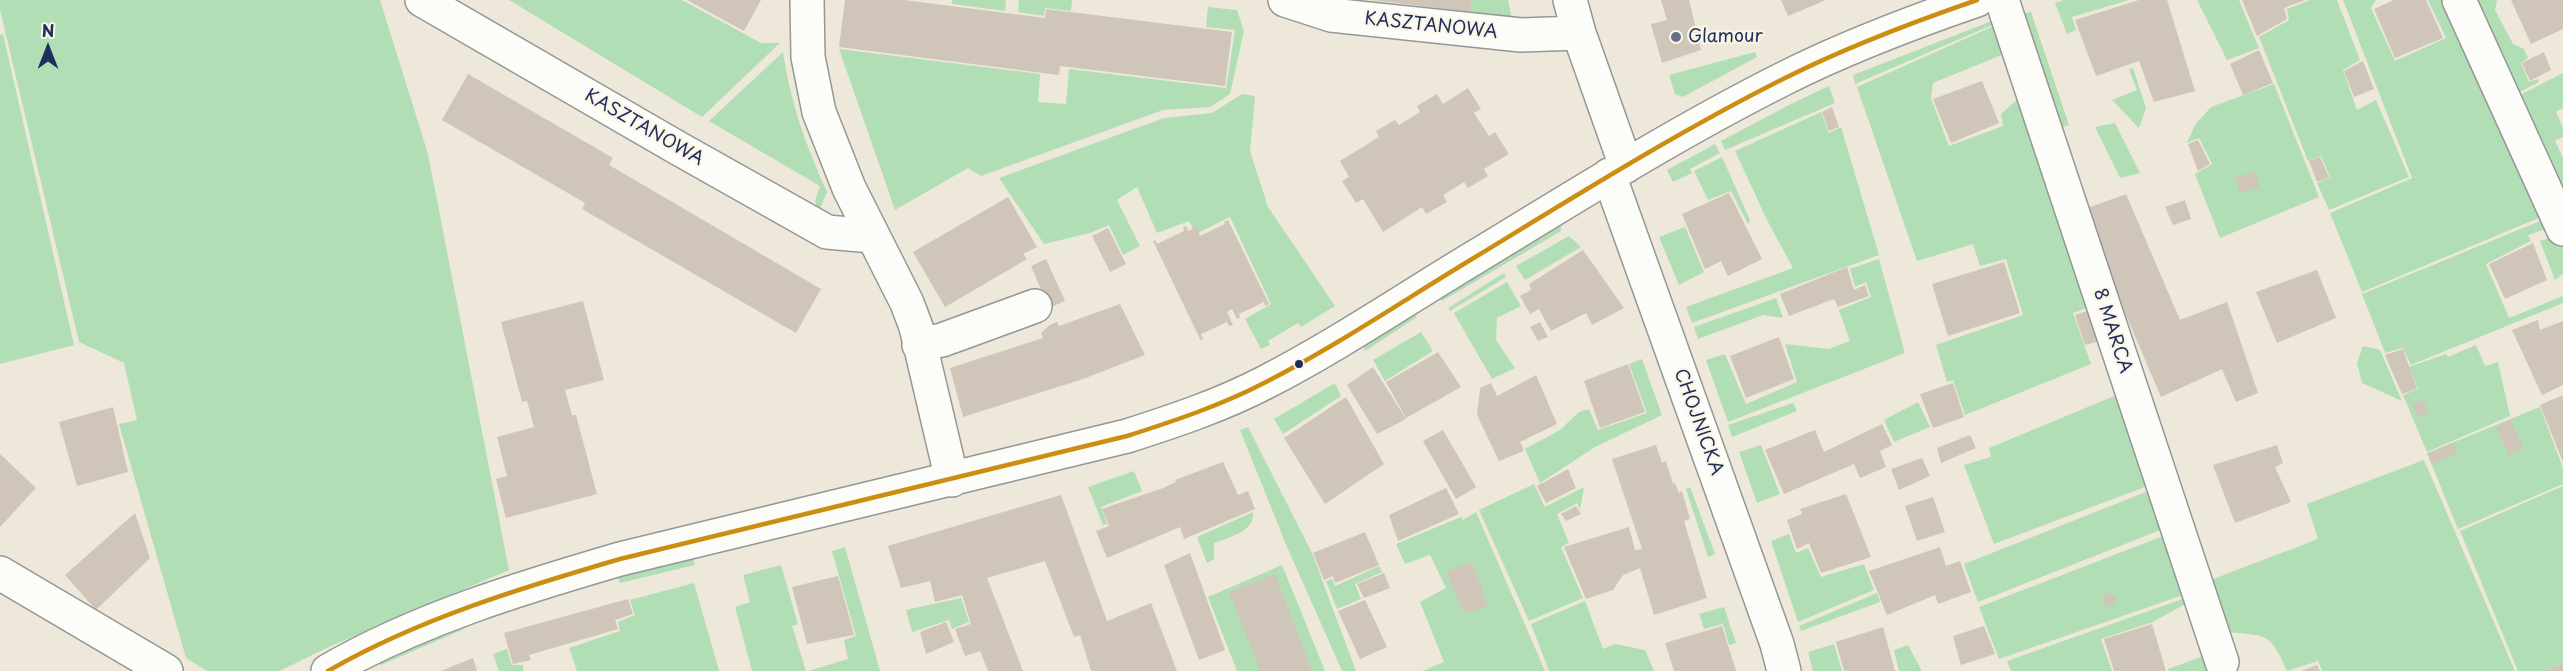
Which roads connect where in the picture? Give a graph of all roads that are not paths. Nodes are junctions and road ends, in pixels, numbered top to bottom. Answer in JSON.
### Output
{"nodes":[{"id":1,"x":422,"y":0,"type":"edge"},
{"id":2,"x":807,"y":0,"type":"edge"},
{"id":3,"x":1285,"y":0,"type":"edge"},
{"id":4,"x":1570,"y":0,"type":"edge"},
{"id":5,"x":1977,"y":0,"type":"edge"},
{"id":6,"x":2002,"y":0,"type":"edge"},
{"id":7,"x":2459,"y":0,"type":"edge"},
{"id":8,"x":1578,"y":33,"type":"junction"},
{"id":9,"x":1618,"y":170,"type":"junction"},
{"id":10,"x":2563,"y":229,"type":"edge"},
{"id":11,"x":872,"y":236,"type":"junction"},
{"id":12,"x":1035,"y":306,"type":"dead end"},
{"id":13,"x":919,"y":345,"type":"junction"},
{"id":14,"x":952,"y":480,"type":"junction"},
{"id":15,"x":0,"y":573,"type":"edge"},
{"id":16,"x":2222,"y":662,"type":"dead end"},
{"id":17,"x":166,"y":671,"type":"edge"},
{"id":18,"x":328,"y":671,"type":"edge"},
{"id":19,"x":1784,"y":671,"type":"edge"}],
"edges":[{"from":1,"to":11,"type":"street","name":"KASZTANOWA"},
{"from":2,"to":11,"type":"street"},
{"from":3,"to":8,"type":"street","name":"KASZTANOWA"},
{"from":4,"to":8,"type":"street","name":"CHOJNICKA"},
{"from":5,"to":9,"type":"street"},
{"from":6,"to":16,"type":"street","name":"8 MARCA"},
{"from":7,"to":10,"type":"street"},
{"from":8,"to":9,"type":"street","name":"CHOJNICKA"},
{"from":9,"to":14,"type":"street"},
{"from":9,"to":19,"type":"street","name":"CHOJNICKA"},
{"from":11,"to":13,"type":"street"},
{"from":12,"to":13,"type":"street"},
{"from":13,"to":14,"type":"street"},
{"from":14,"to":18,"type":"street"},
{"from":15,"to":17,"type":"street"}]}
